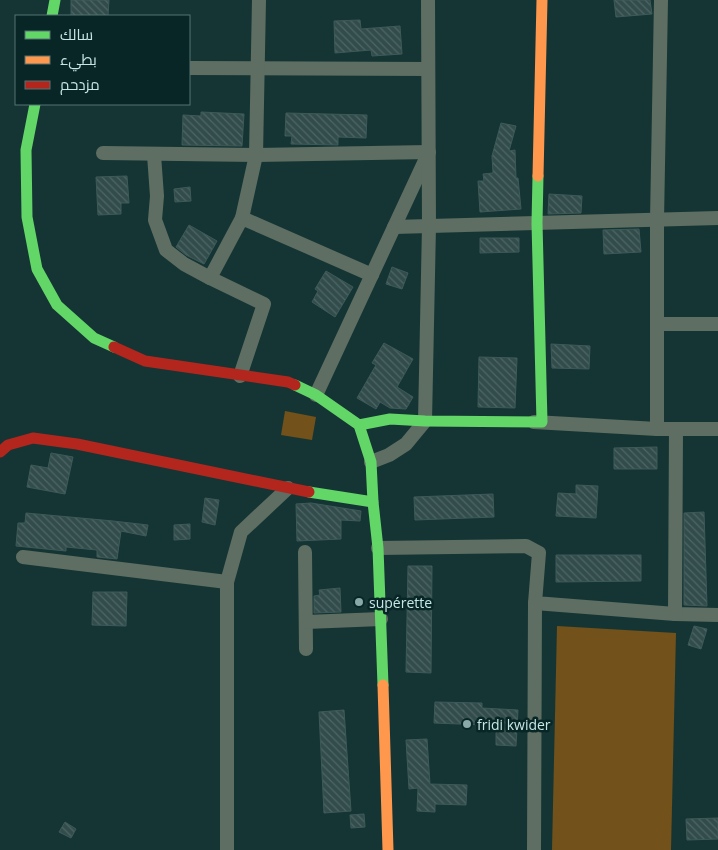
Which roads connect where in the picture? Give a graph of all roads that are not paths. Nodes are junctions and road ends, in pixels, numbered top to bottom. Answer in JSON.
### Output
{"nodes":[{"id":1,"x":54,"y":0,"type":"edge"},
{"id":2,"x":259,"y":0,"type":"edge"},
{"id":3,"x":428,"y":0,"type":"edge"},
{"id":4,"x":542,"y":0,"type":"edge"},
{"id":5,"x":661,"y":0,"type":"edge"},
{"id":6,"x":52,"y":15,"type":"edge"},
{"id":7,"x":190,"y":68,"type":"edge"},
{"id":8,"x":258,"y":68,"type":"junction"},
{"id":9,"x":428,"y":69,"type":"junction"},
{"id":10,"x":36,"y":105,"type":"edge"},
{"id":11,"x":429,"y":152,"type":"junction"},
{"id":12,"x":103,"y":153,"type":"dead end"},
{"id":13,"x":154,"y":155,"type":"junction"},
{"id":14,"x":256,"y":156,"type":"junction"},
{"id":15,"x":242,"y":218,"type":"junction"},
{"id":16,"x":718,"y":218,"type":"edge"},
{"id":17,"x":657,"y":220,"type":"junction"},
{"id":18,"x":537,"y":223,"type":"junction"},
{"id":19,"x":429,"y":226,"type":"junction"},
{"id":20,"x":394,"y":227,"type":"junction"},
{"id":21,"x":372,"y":275,"type":"junction"},
{"id":22,"x":210,"y":278,"type":"junction"},
{"id":23,"x":657,"y":324,"type":"junction"},
{"id":24,"x":718,"y":324,"type":"edge"},
{"id":25,"x":240,"y":376,"type":"junction"},
{"id":26,"x":316,"y":395,"type":"junction"},
{"id":27,"x":425,"y":421,"type":"junction"},
{"id":28,"x":531,"y":422,"type":"junction"},
{"id":29,"x":359,"y":425,"type":"junction"},
{"id":30,"x":657,"y":429,"type":"junction"},
{"id":31,"x":676,"y":429,"type":"junction"},
{"id":32,"x":718,"y":429,"type":"edge"},
{"id":33,"x":0,"y":452,"type":"edge"},
{"id":34,"x":371,"y":462,"type":"junction"},
{"id":35,"x":288,"y":488,"type":"junction"},
{"id":36,"x":373,"y":502,"type":"junction"},
{"id":37,"x":378,"y":548,"type":"junction"},
{"id":38,"x":305,"y":552,"type":"dead end"},
{"id":39,"x":23,"y":558,"type":"dead end"},
{"id":40,"x":227,"y":582,"type":"junction"},
{"id":41,"x":535,"y":603,"type":"junction"},
{"id":42,"x":675,"y":614,"type":"junction"},
{"id":43,"x":718,"y":615,"type":"edge"},
{"id":44,"x":381,"y":619,"type":"junction"},
{"id":45,"x":306,"y":622,"type":"junction"},
{"id":46,"x":306,"y":649,"type":"dead end"},
{"id":47,"x":227,"y":850,"type":"edge"},
{"id":48,"x":388,"y":850,"type":"edge"},
{"id":49,"x":534,"y":850,"type":"edge"}],
"edges":[{"from":1,"to":6,"type":"main road"},
{"from":2,"to":8,"type":"street"},
{"from":3,"to":9,"type":"street"},
{"from":4,"to":18,"type":"main road"},
{"from":5,"to":17,"type":"street"},
{"from":7,"to":8,"type":"street"},
{"from":8,"to":9,"type":"street"},
{"from":8,"to":14,"type":"street"},
{"from":9,"to":11,"type":"street"},
{"from":10,"to":25,"type":"main road"},
{"from":11,"to":14,"type":"street"},
{"from":11,"to":19,"type":"street"},
{"from":11,"to":20,"type":"street"},
{"from":12,"to":13,"type":"street"},
{"from":13,"to":14,"type":"street"},
{"from":13,"to":22,"type":"street"},
{"from":14,"to":15,"type":"street"},
{"from":15,"to":21,"type":"street"},
{"from":15,"to":22,"type":"street"},
{"from":16,"to":17,"type":"street"},
{"from":17,"to":18,"type":"street"},
{"from":17,"to":23,"type":"street"},
{"from":18,"to":19,"type":"street"},
{"from":18,"to":28,"type":"main road"},
{"from":19,"to":20,"type":"street"},
{"from":19,"to":27,"type":"street"},
{"from":20,"to":21,"type":"street"},
{"from":21,"to":26,"type":"street"},
{"from":22,"to":25,"type":"street"},
{"from":23,"to":24,"type":"street"},
{"from":23,"to":30,"type":"street"},
{"from":25,"to":26,"type":"main road"},
{"from":26,"to":29,"type":"main road"},
{"from":27,"to":28,"type":"main road"},
{"from":27,"to":29,"type":"main road"},
{"from":27,"to":34,"type":"street"},
{"from":28,"to":30,"type":"street"},
{"from":29,"to":34,"type":"main road"},
{"from":30,"to":31,"type":"street"},
{"from":31,"to":32,"type":"street"},
{"from":31,"to":42,"type":"street"},
{"from":33,"to":35,"type":"main road"},
{"from":34,"to":36,"type":"main road"},
{"from":35,"to":36,"type":"main road"},
{"from":35,"to":40,"type":"street"},
{"from":36,"to":37,"type":"main road"},
{"from":37,"to":41,"type":"street"},
{"from":37,"to":44,"type":"main road"},
{"from":38,"to":45,"type":"street"},
{"from":39,"to":40,"type":"street"},
{"from":40,"to":47,"type":"street"},
{"from":41,"to":42,"type":"street"},
{"from":41,"to":49,"type":"street"},
{"from":42,"to":43,"type":"street"},
{"from":44,"to":45,"type":"street"},
{"from":44,"to":48,"type":"main road"},
{"from":45,"to":46,"type":"street"}]}
